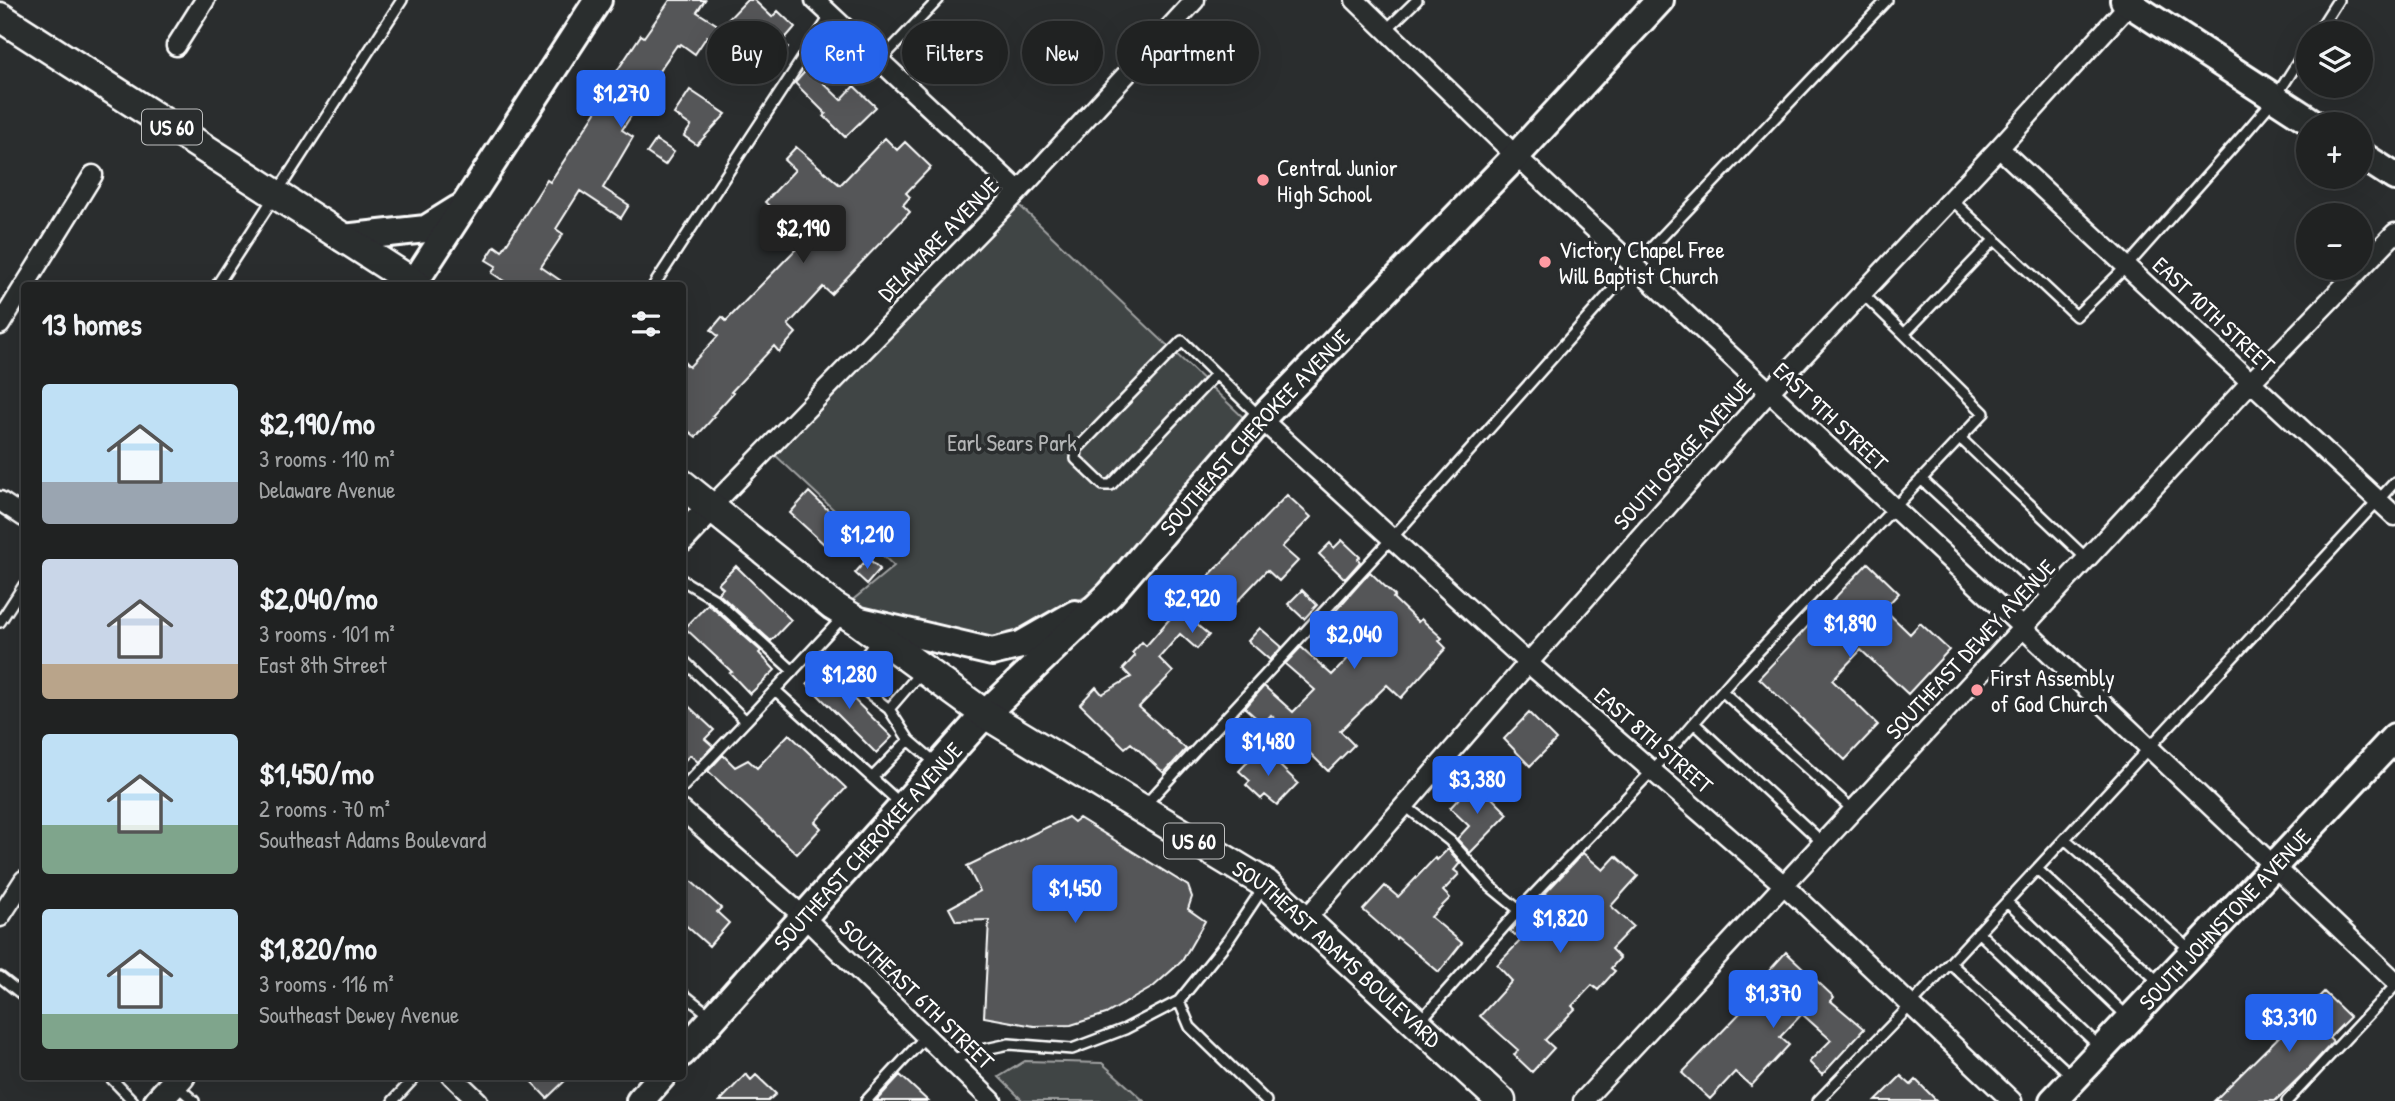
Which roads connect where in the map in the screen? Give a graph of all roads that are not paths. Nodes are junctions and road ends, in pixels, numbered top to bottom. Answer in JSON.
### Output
{"nodes":[{"id":1,"x":205,"y":0,"type":"edge"},
{"id":2,"x":402,"y":0,"type":"edge"},
{"id":3,"x":598,"y":0,"type":"edge"},
{"id":4,"x":816,"y":0,"type":"edge"},
{"id":5,"x":937,"y":0,"type":"edge"},
{"id":6,"x":1195,"y":0,"type":"edge"},
{"id":7,"x":1355,"y":0,"type":"edge"},
{"id":8,"x":1417,"y":0,"type":"edge"},
{"id":9,"x":1660,"y":0,"type":"edge"},
{"id":10,"x":1887,"y":0,"type":"edge"},
{"id":11,"x":2338,"y":0,"type":"edge"},
{"id":12,"x":2129,"y":1,"type":"edge"},
{"id":13,"x":831,"y":15,"type":"junction"},
{"id":14,"x":0,"y":18,"type":"edge"},
{"id":15,"x":837,"y":21,"type":"edge"},
{"id":16,"x":2325,"y":21,"type":"edge"},
{"id":17,"x":1386,"y":30,"type":"junction"},
{"id":18,"x":176,"y":46,"type":"dead end"},
{"id":19,"x":888,"y":52,"type":"edge"},
{"id":20,"x":2296,"y":65,"type":"edge"},
{"id":21,"x":888,"y":68,"type":"edge"},
{"id":22,"x":2275,"y":98,"type":"junction"},
{"id":23,"x":2297,"y":112,"type":"edge"},
{"id":24,"x":1999,"y":148,"type":"junction"},
{"id":25,"x":1516,"y":156,"type":"junction"},
{"id":26,"x":2373,"y":163,"type":"edge"},
{"id":27,"x":93,"y":175,"type":"dead end"},
{"id":28,"x":2395,"y":177,"type":"edge"},
{"id":29,"x":1019,"y":191,"type":"junction"},
{"id":30,"x":276,"y":194,"type":"junction"},
{"id":31,"x":1951,"y":199,"type":"junction"},
{"id":32,"x":465,"y":204,"type":"junction"},
{"id":33,"x":2395,"y":233,"type":"edge"},
{"id":34,"x":343,"y":237,"type":"junction"},
{"id":35,"x":1995,"y":239,"type":"junction"},
{"id":36,"x":1634,"y":266,"type":"junction"},
{"id":37,"x":2127,"y":266,"type":"junction"},
{"id":38,"x":27,"y":282,"type":"edge"},
{"id":39,"x":219,"y":282,"type":"edge"},
{"id":40,"x":410,"y":282,"type":"edge"},
{"id":41,"x":417,"y":282,"type":"edge"},
{"id":42,"x":656,"y":282,"type":"edge"},
{"id":43,"x":21,"y":292,"type":"edge"},
{"id":44,"x":1862,"y":293,"type":"junction"},
{"id":45,"x":0,"y":326,"type":"edge"},
{"id":46,"x":1904,"y":334,"type":"junction"},
{"id":47,"x":1216,"y":374,"type":"junction"},
{"id":48,"x":2251,"y":382,"type":"junction"},
{"id":49,"x":1769,"y":392,"type":"junction"},
{"id":50,"x":1261,"y":419,"type":"junction"},
{"id":51,"x":1960,"y":438,"type":"junction"},
{"id":52,"x":1922,"y":479,"type":"junction"},
{"id":53,"x":2395,"y":482,"type":"edge"},
{"id":54,"x":686,"y":487,"type":"edge"},
{"id":55,"x":2378,"y":500,"type":"junction"},
{"id":56,"x":0,"y":501,"type":"edge"},
{"id":57,"x":711,"y":507,"type":"junction"},
{"id":58,"x":1894,"y":508,"type":"junction"},
{"id":59,"x":21,"y":515,"type":"edge"},
{"id":60,"x":2395,"y":516,"type":"edge"},
{"id":61,"x":686,"y":534,"type":"edge"},
{"id":62,"x":1392,"y":538,"type":"junction"},
{"id":63,"x":2087,"y":559,"type":"junction"},
{"id":64,"x":686,"y":582,"type":"edge"},
{"id":65,"x":21,"y":590,"type":"edge"},
{"id":66,"x":1110,"y":594,"type":"junction"},
{"id":67,"x":2050,"y":598,"type":"junction"},
{"id":68,"x":851,"y":617,"type":"junction"},
{"id":69,"x":0,"y":622,"type":"edge"},
{"id":70,"x":2023,"y":628,"type":"junction"},
{"id":71,"x":880,"y":637,"type":"junction"},
{"id":72,"x":686,"y":663,"type":"edge"},
{"id":73,"x":1528,"y":663,"type":"junction"},
{"id":74,"x":923,"y":669,"type":"junction"},
{"id":75,"x":793,"y":671,"type":"junction"},
{"id":76,"x":775,"y":690,"type":"junction"},
{"id":77,"x":1722,"y":691,"type":"junction"},
{"id":78,"x":890,"y":709,"type":"junction"},
{"id":79,"x":985,"y":714,"type":"junction"},
{"id":80,"x":746,"y":721,"type":"junction"},
{"id":81,"x":1694,"y":723,"type":"junction"},
{"id":82,"x":2395,"y":737,"type":"edge"},
{"id":83,"x":909,"y":740,"type":"junction"},
{"id":84,"x":2149,"y":748,"type":"junction"},
{"id":85,"x":939,"y":765,"type":"junction"},
{"id":86,"x":1652,"y":771,"type":"junction"},
{"id":87,"x":872,"y":778,"type":"junction"},
{"id":88,"x":686,"y":784,"type":"edge"},
{"id":89,"x":1404,"y":805,"type":"junction"},
{"id":90,"x":902,"y":806,"type":"junction"},
{"id":91,"x":1141,"y":808,"type":"junction"},
{"id":92,"x":1854,"y":811,"type":"junction"},
{"id":93,"x":686,"y":814,"type":"edge"},
{"id":94,"x":2065,"y":839,"type":"junction"},
{"id":95,"x":1823,"y":843,"type":"junction"},
{"id":96,"x":2274,"y":866,"type":"junction"},
{"id":97,"x":2037,"y":869,"type":"junction"},
{"id":98,"x":1266,"y":884,"type":"junction"},
{"id":99,"x":21,"y":885,"type":"edge"},
{"id":100,"x":1785,"y":886,"type":"junction"},
{"id":101,"x":2007,"y":902,"type":"junction"},
{"id":102,"x":1519,"y":911,"type":"junction"},
{"id":103,"x":803,"y":916,"type":"junction"},
{"id":104,"x":0,"y":917,"type":"edge"},
{"id":105,"x":1306,"y":919,"type":"junction"},
{"id":106,"x":1978,"y":932,"type":"junction"},
{"id":107,"x":2193,"y":953,"type":"junction"},
{"id":108,"x":1950,"y":963,"type":"junction"},
{"id":109,"x":0,"y":977,"type":"edge"},
{"id":110,"x":2395,"y":983,"type":"edge"},
{"id":111,"x":2162,"y":985,"type":"junction"},
{"id":112,"x":21,"y":994,"type":"edge"},
{"id":113,"x":686,"y":996,"type":"edge"},
{"id":114,"x":1179,"y":1001,"type":"junction"},
{"id":115,"x":1911,"y":1005,"type":"junction"},
{"id":116,"x":713,"y":1018,"type":"junction"},
{"id":117,"x":2130,"y":1020,"type":"junction"},
{"id":118,"x":1418,"y":1023,"type":"junction"},
{"id":119,"x":926,"y":1036,"type":"junction"},
{"id":120,"x":686,"y":1048,"type":"edge"},
{"id":121,"x":2102,"y":1049,"type":"junction"},
{"id":122,"x":951,"y":1060,"type":"junction"},
{"id":123,"x":2074,"y":1078,"type":"junction"},
{"id":124,"x":113,"y":1080,"type":"edge"},
{"id":125,"x":412,"y":1080,"type":"edge"},
{"id":126,"x":456,"y":1080,"type":"edge"},
{"id":127,"x":658,"y":1080,"type":"edge"},
{"id":128,"x":134,"y":1101,"type":"edge"},
{"id":129,"x":393,"y":1101,"type":"edge"},
{"id":130,"x":478,"y":1101,"type":"edge"},
{"id":131,"x":640,"y":1101,"type":"edge"},
{"id":132,"x":866,"y":1101,"type":"edge"},
{"id":133,"x":992,"y":1101,"type":"edge"},
{"id":134,"x":1266,"y":1101,"type":"edge"},
{"id":135,"x":1501,"y":1101,"type":"edge"},
{"id":136,"x":1583,"y":1101,"type":"edge"},
{"id":137,"x":1818,"y":1101,"type":"edge"},
{"id":138,"x":2012,"y":1101,"type":"edge"},
{"id":139,"x":2053,"y":1101,"type":"edge"},
{"id":140,"x":2287,"y":1101,"type":"edge"}],
"edges":[{"from":1,"to":18,"type":"street"},
{"from":2,"to":30,"type":"lane"},
{"from":3,"to":32,"type":"street"},
{"from":4,"to":13,"type":"street"},
{"from":5,"to":19,"type":"lane"},
{"from":6,"to":29,"type":"street","name":"DELAWARE AVENUE"},
{"from":7,"to":17,"type":"street","name":"EAST 9TH STREET"},
{"from":8,"to":17,"type":"lane"},
{"from":9,"to":25,"type":"street","name":"SOUTHEAST CHEROKEE AVENUE"},
{"from":10,"to":36,"type":"lane"},
{"from":11,"to":16,"type":"lane"},
{"from":12,"to":22,"type":"street"},
{"from":12,"to":24,"type":"street","name":"SOUTH OSAGE AVENUE"},
{"from":13,"to":15,"type":"street"},
{"from":13,"to":42,"type":"lane"},
{"from":14,"to":30,"type":"main road","number":"US 60"},
{"from":17,"to":25,"type":"street","name":"EAST 9TH STREET"},
{"from":20,"to":22,"type":"lane"},
{"from":21,"to":29,"type":"street"},
{"from":22,"to":23,"type":"street"},
{"from":22,"to":37,"type":"lane"},
{"from":24,"to":31,"type":"street","name":"SOUTH OSAGE AVENUE"},
{"from":24,"to":37,"type":"street","name":"EAST 10TH STREET"},
{"from":25,"to":36,"type":"street","name":"EAST 9TH STREET"},
{"from":25,"to":50,"type":"street","name":"SOUTHEAST CHEROKEE AVENUE"},
{"from":26,"to":28,"type":"street"},
{"from":27,"to":38,"type":"street"},
{"from":29,"to":57,"type":"street","name":"DELAWARE AVENUE"},
{"from":30,"to":34,"type":"main road","number":"US 60"},
{"from":30,"to":39,"type":"lane"},
{"from":31,"to":35,"type":"lane"},
{"from":31,"to":44,"type":"street","name":"SOUTH OSAGE AVENUE"},
{"from":32,"to":34,"type":"street"},
{"from":32,"to":41,"type":"street"},
{"from":33,"to":48,"type":"street","name":"SOUTHEAST DEWEY AVENUE"},
{"from":34,"to":40,"type":"main road","number":"US 60"},
{"from":35,"to":37,"type":"lane"},
{"from":35,"to":46,"type":"lane"},
{"from":36,"to":49,"type":"street","name":"EAST 9TH STREET"},
{"from":36,"to":62,"type":"lane"},
{"from":37,"to":48,"type":"street","name":"EAST 10TH STREET"},
{"from":43,"to":45,"type":"street"},
{"from":44,"to":46,"type":"lane"},
{"from":44,"to":49,"type":"street","name":"SOUTH OSAGE AVENUE"},
{"from":46,"to":51,"type":"lane"},
{"from":47,"to":47,"type":"lane"},
{"from":47,"to":50,"type":"lane"},
{"from":48,"to":55,"type":"street","name":"EAST 10TH STREET"},
{"from":48,"to":63,"type":"street","name":"SOUTHEAST DEWEY AVENUE"},
{"from":49,"to":58,"type":"street","name":"EAST 9TH STREET"},
{"from":49,"to":73,"type":"street","name":"SOUTH OSAGE AVENUE"},
{"from":50,"to":62,"type":"street","name":"EAST 8TH STREET"},
{"from":50,"to":66,"type":"street","name":"SOUTHEAST CHEROKEE AVENUE"},
{"from":51,"to":52,"type":"lane"},
{"from":51,"to":63,"type":"lane"},
{"from":52,"to":58,"type":"lane"},
{"from":52,"to":67,"type":"lane"},
{"from":53,"to":55,"type":"lane"},
{"from":54,"to":57,"type":"main road","name":"SOUTHEAST ADAMS BOULEVARD","number":"US 60"},
{"from":55,"to":60,"type":"street","name":"EAST 10TH STREET"},
{"from":55,"to":84,"type":"lane"},
{"from":56,"to":59,"type":"street"},
{"from":57,"to":61,"type":"street"},
{"from":57,"to":68,"type":"main road","name":"SOUTHEAST ADAMS BOULEVARD","number":"US 60"},
{"from":58,"to":70,"type":"street","name":"EAST 9TH STREET"},
{"from":58,"to":77,"type":"lane"},
{"from":62,"to":73,"type":"street","name":"EAST 8TH STREET"},
{"from":62,"to":91,"type":"lane"},
{"from":63,"to":67,"type":"street","name":"SOUTHEAST DEWEY AVENUE"},
{"from":64,"to":75,"type":"lane"},
{"from":65,"to":69,"type":"lane"},
{"from":66,"to":68,"type":"street"},
{"from":66,"to":79,"type":"street","name":"SOUTHEAST CHEROKEE AVENUE"},
{"from":67,"to":70,"type":"street","name":"SOUTHEAST DEWEY AVENUE"},
{"from":68,"to":71,"type":"main road","name":"SOUTHEAST ADAMS BOULEVARD","number":"US 60"},
{"from":68,"to":75,"type":"lane"},
{"from":70,"to":84,"type":"street","name":"EAST 9TH STREET"},
{"from":70,"to":92,"type":"street","name":"SOUTHEAST DEWEY AVENUE"},
{"from":71,"to":74,"type":"main road","name":"SOUTHEAST ADAMS BOULEVARD","number":"US 60"},
{"from":71,"to":78,"type":"lane"},
{"from":72,"to":80,"type":"lane"},
{"from":73,"to":86,"type":"street","name":"EAST 8TH STREET"},
{"from":73,"to":89,"type":"street","name":"SOUTH OSAGE AVENUE"},
{"from":74,"to":78,"type":"lane"},
{"from":74,"to":79,"type":"main road","name":"SOUTHEAST ADAMS BOULEVARD","number":"US 60"},
{"from":75,"to":76,"type":"lane"},
{"from":76,"to":80,"type":"lane"},
{"from":76,"to":87,"type":"lane"},
{"from":77,"to":81,"type":"lane"},
{"from":77,"to":92,"type":"lane"},
{"from":78,"to":83,"type":"lane"},
{"from":79,"to":85,"type":"street","name":"SOUTHEAST CHEROKEE AVENUE"},
{"from":79,"to":91,"type":"main road","name":"SOUTHEAST ADAMS BOULEVARD","number":"US 60"},
{"from":80,"to":88,"type":"lane"},
{"from":81,"to":86,"type":"lane"},
{"from":81,"to":95,"type":"lane"},
{"from":82,"to":96,"type":"street","name":"SOUTH JOHNSTONE AVENUE"},
{"from":83,"to":85,"type":"lane"},
{"from":83,"to":87,"type":"lane"},
{"from":84,"to":94,"type":"lane"},
{"from":84,"to":96,"type":"street","name":"EAST 9TH STREET"},
{"from":85,"to":90,"type":"street","name":"SOUTHEAST CHEROKEE AVENUE"},
{"from":86,"to":100,"type":"street","name":"EAST 8TH STREET"},
{"from":86,"to":102,"type":"lane"},
{"from":87,"to":90,"type":"lane"},
{"from":89,"to":102,"type":"lane"},
{"from":89,"to":105,"type":"street","name":"SOUTH OSAGE AVENUE"},
{"from":90,"to":103,"type":"street","name":"SOUTHEAST CHEROKEE AVENUE"},
{"from":91,"to":98,"type":"main road","name":"SOUTHEAST ADAMS BOULEVARD","number":"US 60"},
{"from":92,"to":95,"type":"street","name":"SOUTHEAST DEWEY AVENUE"},
{"from":93,"to":103,"type":"street","name":"SOUTHEAST 6TH STREET"},
{"from":94,"to":97,"type":"lane"},
{"from":94,"to":107,"type":"lane"},
{"from":95,"to":100,"type":"street","name":"SOUTHEAST DEWEY AVENUE"},
{"from":96,"to":107,"type":"street","name":"SOUTH JOHNSTONE AVENUE"},
{"from":96,"to":110,"type":"street","name":"EAST 9TH STREET"},
{"from":97,"to":101,"type":"lane"},
{"from":97,"to":111,"type":"lane"},
{"from":98,"to":105,"type":"main road","name":"SOUTHEAST ADAMS BOULEVARD","number":"US 60"},
{"from":98,"to":114,"type":"lane"},
{"from":99,"to":104,"type":"street"},
{"from":100,"to":115,"type":"street","name":"EAST 8TH STREET"},
{"from":100,"to":136,"type":"street","name":"SOUTHEAST DEWEY AVENUE"},
{"from":101,"to":106,"type":"lane"},
{"from":101,"to":117,"type":"lane"},
{"from":102,"to":118,"type":"lane"},
{"from":103,"to":116,"type":"street","name":"SOUTHEAST CHEROKEE AVENUE"},
{"from":103,"to":119,"type":"street","name":"SOUTHEAST 6TH STREET"},
{"from":105,"to":118,"type":"main road","name":"SOUTHEAST ADAMS BOULEVARD","number":"US 60"},
{"from":106,"to":108,"type":"lane"},
{"from":106,"to":121,"type":"lane"},
{"from":107,"to":111,"type":"street","name":"SOUTH JOHNSTONE AVENUE"},
{"from":108,"to":115,"type":"lane"},
{"from":108,"to":123,"type":"lane"},
{"from":109,"to":112,"type":"lane"},
{"from":110,"to":140,"type":"lane"},
{"from":111,"to":117,"type":"street","name":"SOUTH JOHNSTONE AVENUE"},
{"from":113,"to":116,"type":"lane"},
{"from":114,"to":122,"type":"lane"},
{"from":114,"to":134,"type":"lane"},
{"from":115,"to":137,"type":"lane"},
{"from":115,"to":138,"type":"street","name":"EAST 8TH STREET"},
{"from":116,"to":120,"type":"street","name":"SOUTHEAST CHEROKEE AVENUE"},
{"from":117,"to":121,"type":"street","name":"SOUTH JOHNSTONE AVENUE"},
{"from":118,"to":135,"type":"main road","name":"SOUTHEAST ADAMS BOULEVARD","number":"US 60"},
{"from":119,"to":122,"type":"street","name":"SOUTHEAST 6TH STREET"},
{"from":119,"to":132,"type":"lane"},
{"from":121,"to":123,"type":"street","name":"SOUTH JOHNSTONE AVENUE"},
{"from":122,"to":133,"type":"street","name":"SOUTHEAST 6TH STREET"},
{"from":123,"to":139,"type":"street","name":"SOUTH JOHNSTONE AVENUE"},
{"from":124,"to":128,"type":"lane"},
{"from":125,"to":129,"type":"lane"},
{"from":126,"to":130,"type":"street"},
{"from":127,"to":131,"type":"street"}]}
